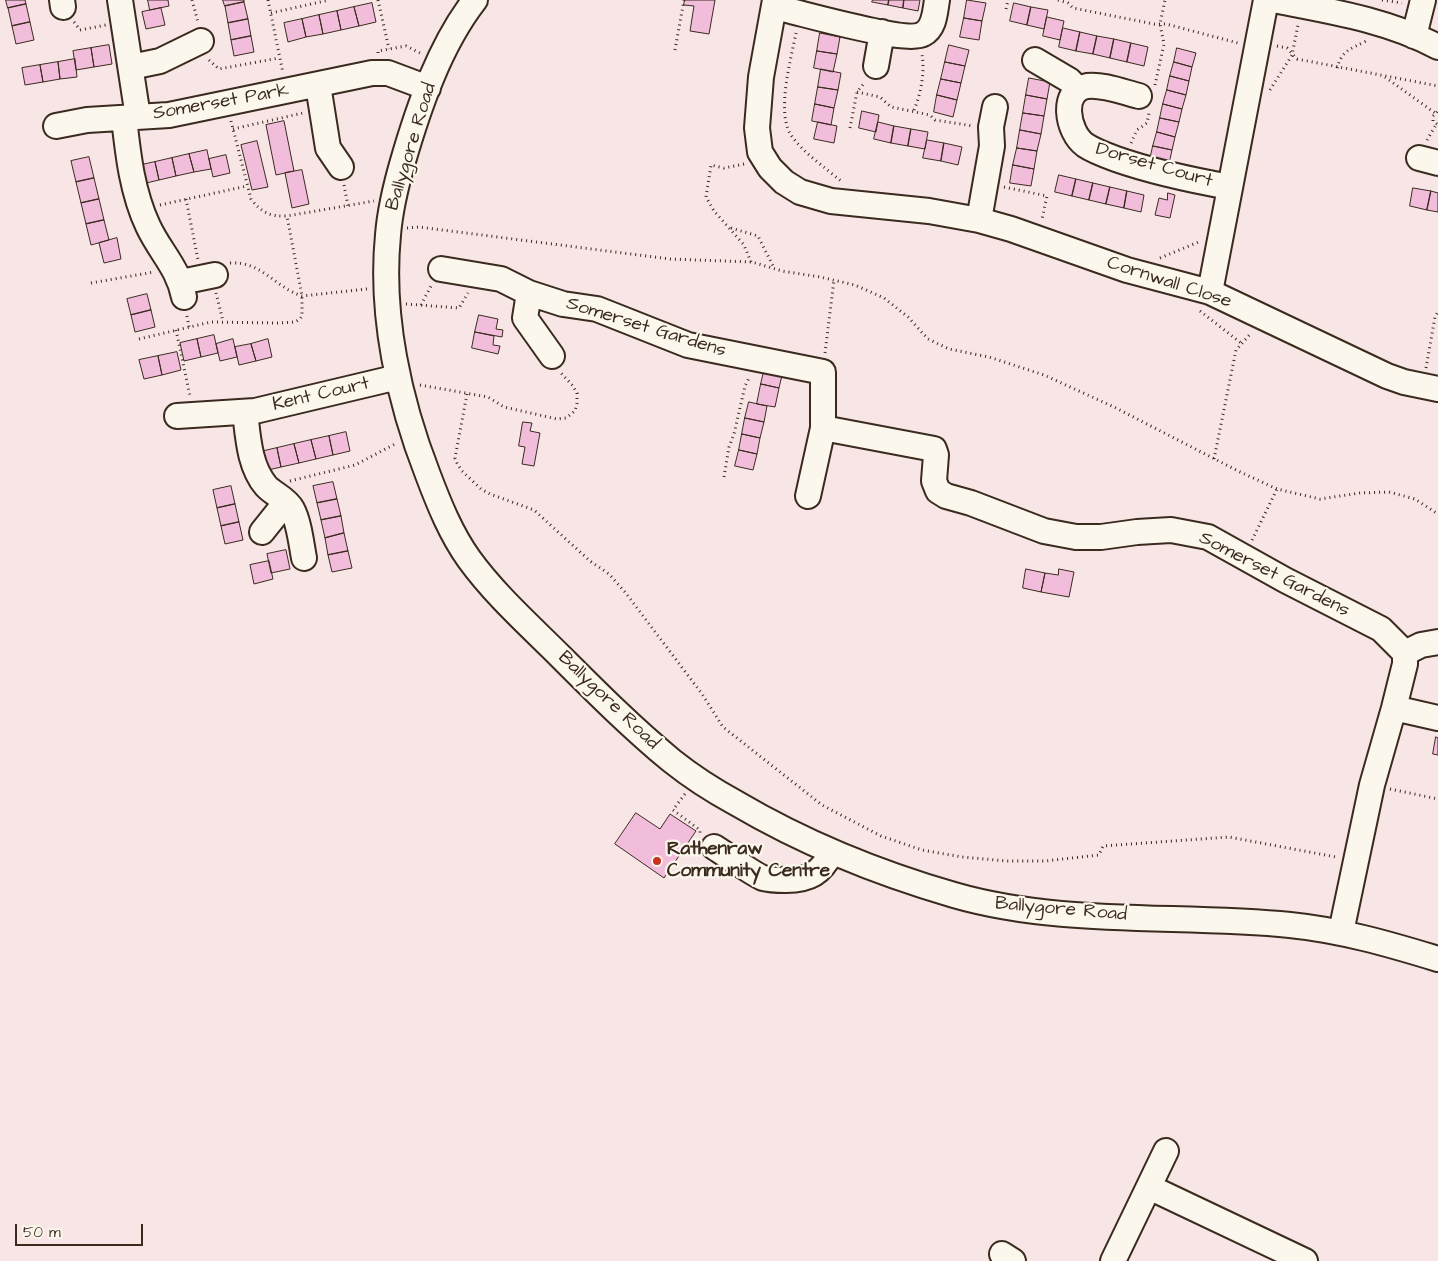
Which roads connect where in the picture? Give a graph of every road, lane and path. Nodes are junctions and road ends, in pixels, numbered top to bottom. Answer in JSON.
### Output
{"nodes":[{"id":1,"x":192,"y":0,"type":"edge"},
{"id":2,"x":268,"y":0,"type":"edge"},
{"id":3,"x":329,"y":0,"type":"edge"},
{"id":4,"x":378,"y":0,"type":"edge"},
{"id":5,"x":475,"y":0,"type":"edge"},
{"id":6,"x":684,"y":0,"type":"edge"},
{"id":7,"x":937,"y":0,"type":"edge"},
{"id":8,"x":1008,"y":0,"type":"edge"},
{"id":9,"x":1058,"y":0,"type":"edge"},
{"id":10,"x":1266,"y":0,"type":"edge"},
{"id":11,"x":1274,"y":0,"type":"edge"},
{"id":12,"x":1423,"y":0,"type":"edge"},
{"id":13,"x":774,"y":3,"type":"edge"},
{"id":14,"x":63,"y":4,"type":"edge"},
{"id":15,"x":1301,"y":5,"type":"junction"},
{"id":16,"x":1006,"y":9,"type":"dead end"},
{"id":17,"x":122,"y":11,"type":"edge"},
{"id":18,"x":271,"y":13,"type":"junction"},
{"id":19,"x":801,"y":13,"type":"junction"},
{"id":20,"x":1378,"y":24,"type":"junction"},
{"id":21,"x":882,"y":32,"type":"junction"},
{"id":22,"x":1414,"y":36,"type":"junction"},
{"id":23,"x":918,"y":37,"type":"junction"},
{"id":24,"x":203,"y":42,"type":"junction"},
{"id":25,"x":1257,"y":46,"type":"junction"},
{"id":26,"x":1438,"y":47,"type":"edge"},
{"id":27,"x":390,"y":49,"type":"junction"},
{"id":28,"x":675,"y":50,"type":"dead end"},
{"id":29,"x":1292,"y":55,"type":"junction"},
{"id":30,"x":279,"y":58,"type":"junction"},
{"id":31,"x":1035,"y":60,"type":"dead end"},
{"id":32,"x":438,"y":62,"type":"junction"},
{"id":33,"x":876,"y":66,"type":"joint"},
{"id":34,"x":130,"y":67,"type":"junction"},
{"id":35,"x":1337,"y":68,"type":"junction"},
{"id":36,"x":378,"y":72,"type":"junction"},
{"id":37,"x":1384,"y":76,"type":"junction"},
{"id":38,"x":318,"y":85,"type":"junction"},
{"id":39,"x":1438,"y":86,"type":"edge"},
{"id":40,"x":428,"y":88,"type":"junction"},
{"id":41,"x":1078,"y":89,"type":"junction"},
{"id":42,"x":286,"y":91,"type":"junction"},
{"id":43,"x":857,"y":92,"type":"junction"},
{"id":44,"x":1139,"y":96,"type":"dead end"},
{"id":45,"x":1265,"y":97,"type":"dead end"},
{"id":46,"x":226,"y":102,"type":"junction"},
{"id":47,"x":322,"y":109,"type":"junction"},
{"id":48,"x":914,"y":110,"type":"junction"},
{"id":49,"x":1436,"y":112,"type":"edge"},
{"id":50,"x":131,"y":117,"type":"junction"},
{"id":51,"x":993,"y":117,"type":"joint"},
{"id":52,"x":1438,"y":124,"type":"edge"},
{"id":53,"x":56,"y":126,"type":"dead end"},
{"id":54,"x":850,"y":128,"type":"dead end"},
{"id":55,"x":233,"y":129,"type":"junction"},
{"id":56,"x":760,"y":152,"type":"junction"},
{"id":57,"x":341,"y":167,"type":"dead end"},
{"id":58,"x":986,"y":182,"type":"junction"},
{"id":59,"x":247,"y":186,"type":"junction"},
{"id":60,"x":1230,"y":187,"type":"junction"},
{"id":61,"x":186,"y":199,"type":"junction"},
{"id":62,"x":863,"y":204,"type":"junction"},
{"id":63,"x":392,"y":206,"type":"junction"},
{"id":64,"x":141,"y":209,"type":"junction"},
{"id":65,"x":287,"y":216,"type":"junction"},
{"id":66,"x":979,"y":220,"type":"junction"},
{"id":67,"x":730,"y":228,"type":"junction"},
{"id":68,"x":388,"y":230,"type":"junction"},
{"id":69,"x":1221,"y":236,"type":"junction"},
{"id":70,"x":1038,"y":239,"type":"junction"},
{"id":71,"x":752,"y":262,"type":"junction"},
{"id":72,"x":774,"y":268,"type":"junction"},
{"id":73,"x":441,"y":269,"type":"dead end"},
{"id":74,"x":1134,"y":272,"type":"junction"},
{"id":75,"x":479,"y":275,"type":"junction"},
{"id":76,"x":195,"y":279,"type":"junction"},
{"id":77,"x":834,"y":280,"type":"junction"},
{"id":78,"x":91,"y":283,"type":"dead end"},
{"id":79,"x":1199,"y":289,"type":"junction"},
{"id":80,"x":529,"y":293,"type":"junction"},
{"id":81,"x":388,"y":295,"type":"junction"},
{"id":82,"x":302,"y":296,"type":"junction"},
{"id":83,"x":1438,"y":312,"type":"edge"},
{"id":84,"x":1264,"y":318,"type":"junction"},
{"id":85,"x":223,"y":321,"type":"junction"},
{"id":86,"x":176,"y":330,"type":"junction"},
{"id":87,"x":140,"y":339,"type":"dead end"},
{"id":88,"x":1241,"y":343,"type":"junction"},
{"id":89,"x":552,"y":356,"type":"joint"},
{"id":90,"x":754,"y":358,"type":"junction"},
{"id":91,"x":823,"y":372,"type":"junction"},
{"id":92,"x":399,"y":381,"type":"junction"},
{"id":93,"x":1431,"y":387,"type":"edge"},
{"id":94,"x":467,"y":394,"type":"junction"},
{"id":95,"x":245,"y":412,"type":"junction"},
{"id":96,"x":186,"y":415,"type":"joint"},
{"id":97,"x":823,"y":428,"type":"junction"},
{"id":98,"x":413,"y":434,"type":"junction"},
{"id":99,"x":1214,"y":459,"type":"junction"},
{"id":100,"x":724,"y":477,"type":"dead end"},
{"id":101,"x":266,"y":486,"type":"junction"},
{"id":102,"x":1276,"y":489,"type":"junction"},
{"id":103,"x":808,"y":496,"type":"dead end"},
{"id":104,"x":286,"y":502,"type":"junction"},
{"id":105,"x":1438,"y":514,"type":"edge"},
{"id":106,"x":262,"y":532,"type":"dead end"},
{"id":107,"x":1244,"y":557,"type":"junction"},
{"id":108,"x":304,"y":558,"type":"dead end"},
{"id":109,"x":1438,"y":642,"type":"edge"},
{"id":110,"x":1405,"y":653,"type":"junction"},
{"id":111,"x":1394,"y":708,"type":"junction"},
{"id":112,"x":1438,"y":718,"type":"edge"},
{"id":113,"x":696,"y":778,"type":"junction"},
{"id":114,"x":1372,"y":785,"type":"junction"},
{"id":115,"x":1438,"y":799,"type":"edge"},
{"id":116,"x":708,"y":842,"type":"joint"},
{"id":117,"x":832,"y":852,"type":"junction"},
{"id":118,"x":1357,"y":861,"type":"junction"},
{"id":119,"x":1341,"y":932,"type":"junction"},
{"id":120,"x":1438,"y":959,"type":"edge"},
{"id":121,"x":1166,"y":1151,"type":"dead end"},
{"id":122,"x":1149,"y":1187,"type":"junction"},
{"id":123,"x":1113,"y":1261,"type":"edge"},
{"id":124,"x":1305,"y":1261,"type":"edge"}],
"edges":[{"from":1,"to":24,"type":"path"},
{"from":2,"to":18,"type":"path"},
{"from":3,"to":18,"type":"path"},
{"from":4,"to":27,"type":"path"},
{"from":5,"to":32,"type":"street","name":"Ballygore Road"},
{"from":6,"to":28,"type":"path"},
{"from":7,"to":23,"type":"street"},
{"from":8,"to":16,"type":"path"},
{"from":9,"to":25,"type":"path"},
{"from":10,"to":25,"type":"street"},
{"from":11,"to":15,"type":"street"},
{"from":12,"to":22,"type":"street"},
{"from":13,"to":19,"type":"street"},
{"from":13,"to":56,"type":"street","name":"Cornwall Close"},
{"from":14,"to":17,"type":"path"},
{"from":15,"to":20,"type":"street"},
{"from":15,"to":29,"type":"path"},
{"from":17,"to":34,"type":"street"},
{"from":18,"to":30,"type":"path"},
{"from":19,"to":21,"type":"street"},
{"from":19,"to":62,"type":"path"},
{"from":20,"to":22,"type":"street"},
{"from":20,"to":35,"type":"path"},
{"from":21,"to":23,"type":"street"},
{"from":21,"to":33,"type":"street"},
{"from":22,"to":26,"type":"street"},
{"from":23,"to":48,"type":"path"},
{"from":24,"to":30,"type":"path"},
{"from":24,"to":34,"type":"street"},
{"from":25,"to":29,"type":"path"},
{"from":25,"to":60,"type":"street"},
{"from":27,"to":32,"type":"path"},
{"from":27,"to":36,"type":"path"},
{"from":29,"to":35,"type":"path"},
{"from":29,"to":45,"type":"path"},
{"from":30,"to":42,"type":"path"},
{"from":31,"to":41,"type":"street"},
{"from":32,"to":40,"type":"street","name":"Ballygore Road"},
{"from":33,"to":43,"type":"path"},
{"from":34,"to":50,"type":"street"},
{"from":35,"to":37,"type":"path"},
{"from":36,"to":38,"type":"street","name":"Somerset Park"},
{"from":36,"to":40,"type":"street","name":"Somerset Park"},
{"from":37,"to":39,"type":"path"},
{"from":37,"to":49,"type":"path"},
{"from":38,"to":42,"type":"street","name":"Somerset Park"},
{"from":38,"to":47,"type":"street"},
{"from":40,"to":63,"type":"street","name":"Ballygore Road"},
{"from":41,"to":44,"type":"street"},
{"from":41,"to":60,"type":"street","name":"Dorset Court"},
{"from":42,"to":46,"type":"street","name":"Somerset Park"},
{"from":43,"to":48,"type":"path"},
{"from":43,"to":54,"type":"path"},
{"from":46,"to":50,"type":"street","name":"Somerset Park"},
{"from":46,"to":55,"type":"path"},
{"from":47,"to":55,"type":"path"},
{"from":47,"to":57,"type":"street"},
{"from":48,"to":51,"type":"path"},
{"from":49,"to":52,"type":"path"},
{"from":50,"to":53,"type":"street","name":"Somerset Park"},
{"from":50,"to":64,"type":"street"},
{"from":51,"to":58,"type":"street"},
{"from":55,"to":59,"type":"path"},
{"from":56,"to":62,"type":"street","name":"Cornwall Close"},
{"from":56,"to":67,"type":"path"},
{"from":58,"to":66,"type":"street"},
{"from":58,"to":70,"type":"path"},
{"from":59,"to":61,"type":"path"},
{"from":59,"to":65,"type":"path"},
{"from":60,"to":69,"type":"street"},
{"from":61,"to":64,"type":"path"},
{"from":61,"to":76,"type":"path"},
{"from":62,"to":66,"type":"street","name":"Cornwall Close"},
{"from":63,"to":65,"type":"path"},
{"from":63,"to":68,"type":"street","name":"Ballygore Road"},
{"from":64,"to":76,"type":"street"},
{"from":65,"to":82,"type":"path"},
{"from":66,"to":70,"type":"street","name":"Cornwall Close"},
{"from":67,"to":71,"type":"path"},
{"from":67,"to":72,"type":"path"},
{"from":68,"to":71,"type":"path"},
{"from":68,"to":81,"type":"street","name":"Ballygore Road"},
{"from":69,"to":74,"type":"path"},
{"from":69,"to":79,"type":"street"},
{"from":70,"to":74,"type":"street","name":"Cornwall Close"},
{"from":71,"to":72,"type":"path"},
{"from":72,"to":77,"type":"path"},
{"from":73,"to":75,"type":"street","name":"Somerset Gardens"},
{"from":74,"to":79,"type":"street","name":"Cornwall Close"},
{"from":75,"to":80,"type":"street","name":"Somerset Gardens"},
{"from":75,"to":81,"type":"path"},
{"from":76,"to":78,"type":"path"},
{"from":76,"to":82,"type":"path"},
{"from":76,"to":85,"type":"path"},
{"from":77,"to":91,"type":"path"},
{"from":77,"to":99,"type":"path"},
{"from":79,"to":84,"type":"street","name":"Cornwall Close"},
{"from":79,"to":88,"type":"path"},
{"from":80,"to":89,"type":"street"},
{"from":80,"to":90,"type":"street","name":"Somerset Gardens"},
{"from":81,"to":82,"type":"path"},
{"from":81,"to":92,"type":"street","name":"Ballygore Road"},
{"from":82,"to":85,"type":"path"},
{"from":83,"to":93,"type":"path"},
{"from":84,"to":88,"type":"path"},
{"from":84,"to":93,"type":"street","name":"Cornwall Close"},
{"from":85,"to":86,"type":"path"},
{"from":86,"to":87,"type":"path"},
{"from":86,"to":96,"type":"path"},
{"from":88,"to":99,"type":"path"},
{"from":89,"to":94,"type":"path"},
{"from":90,"to":91,"type":"street","name":"Somerset Gardens"},
{"from":90,"to":100,"type":"path"},
{"from":91,"to":97,"type":"street"},
{"from":92,"to":94,"type":"path"},
{"from":92,"to":95,"type":"street","name":"Kent Court"},
{"from":92,"to":98,"type":"street","name":"Ballygore Road"},
{"from":94,"to":118,"type":"path"},
{"from":95,"to":96,"type":"street","name":"Kent Court"},
{"from":95,"to":101,"type":"street"},
{"from":97,"to":103,"type":"street"},
{"from":97,"to":107,"type":"street","name":"Somerset Gardens"},
{"from":98,"to":101,"type":"path"},
{"from":98,"to":113,"type":"street","name":"Ballygore Road"},
{"from":99,"to":102,"type":"path"},
{"from":101,"to":104,"type":"street"},
{"from":102,"to":105,"type":"path"},
{"from":102,"to":107,"type":"path"},
{"from":104,"to":106,"type":"street"},
{"from":104,"to":108,"type":"street"},
{"from":107,"to":110,"type":"street","name":"Somerset Gardens"},
{"from":109,"to":110,"type":"street"},
{"from":110,"to":111,"type":"street"},
{"from":111,"to":112,"type":"street"},
{"from":111,"to":114,"type":"street"},
{"from":113,"to":116,"type":"path"},
{"from":113,"to":117,"type":"street","name":"Ballygore Road"},
{"from":114,"to":115,"type":"path"},
{"from":114,"to":118,"type":"street"},
{"from":116,"to":117,"type":"street"},
{"from":117,"to":119,"type":"street","name":"Ballygore Road"},
{"from":118,"to":119,"type":"street"},
{"from":119,"to":120,"type":"street","name":"Ballygore Road"},
{"from":121,"to":122,"type":"street"},
{"from":122,"to":123,"type":"street"},
{"from":122,"to":124,"type":"street"}]}
